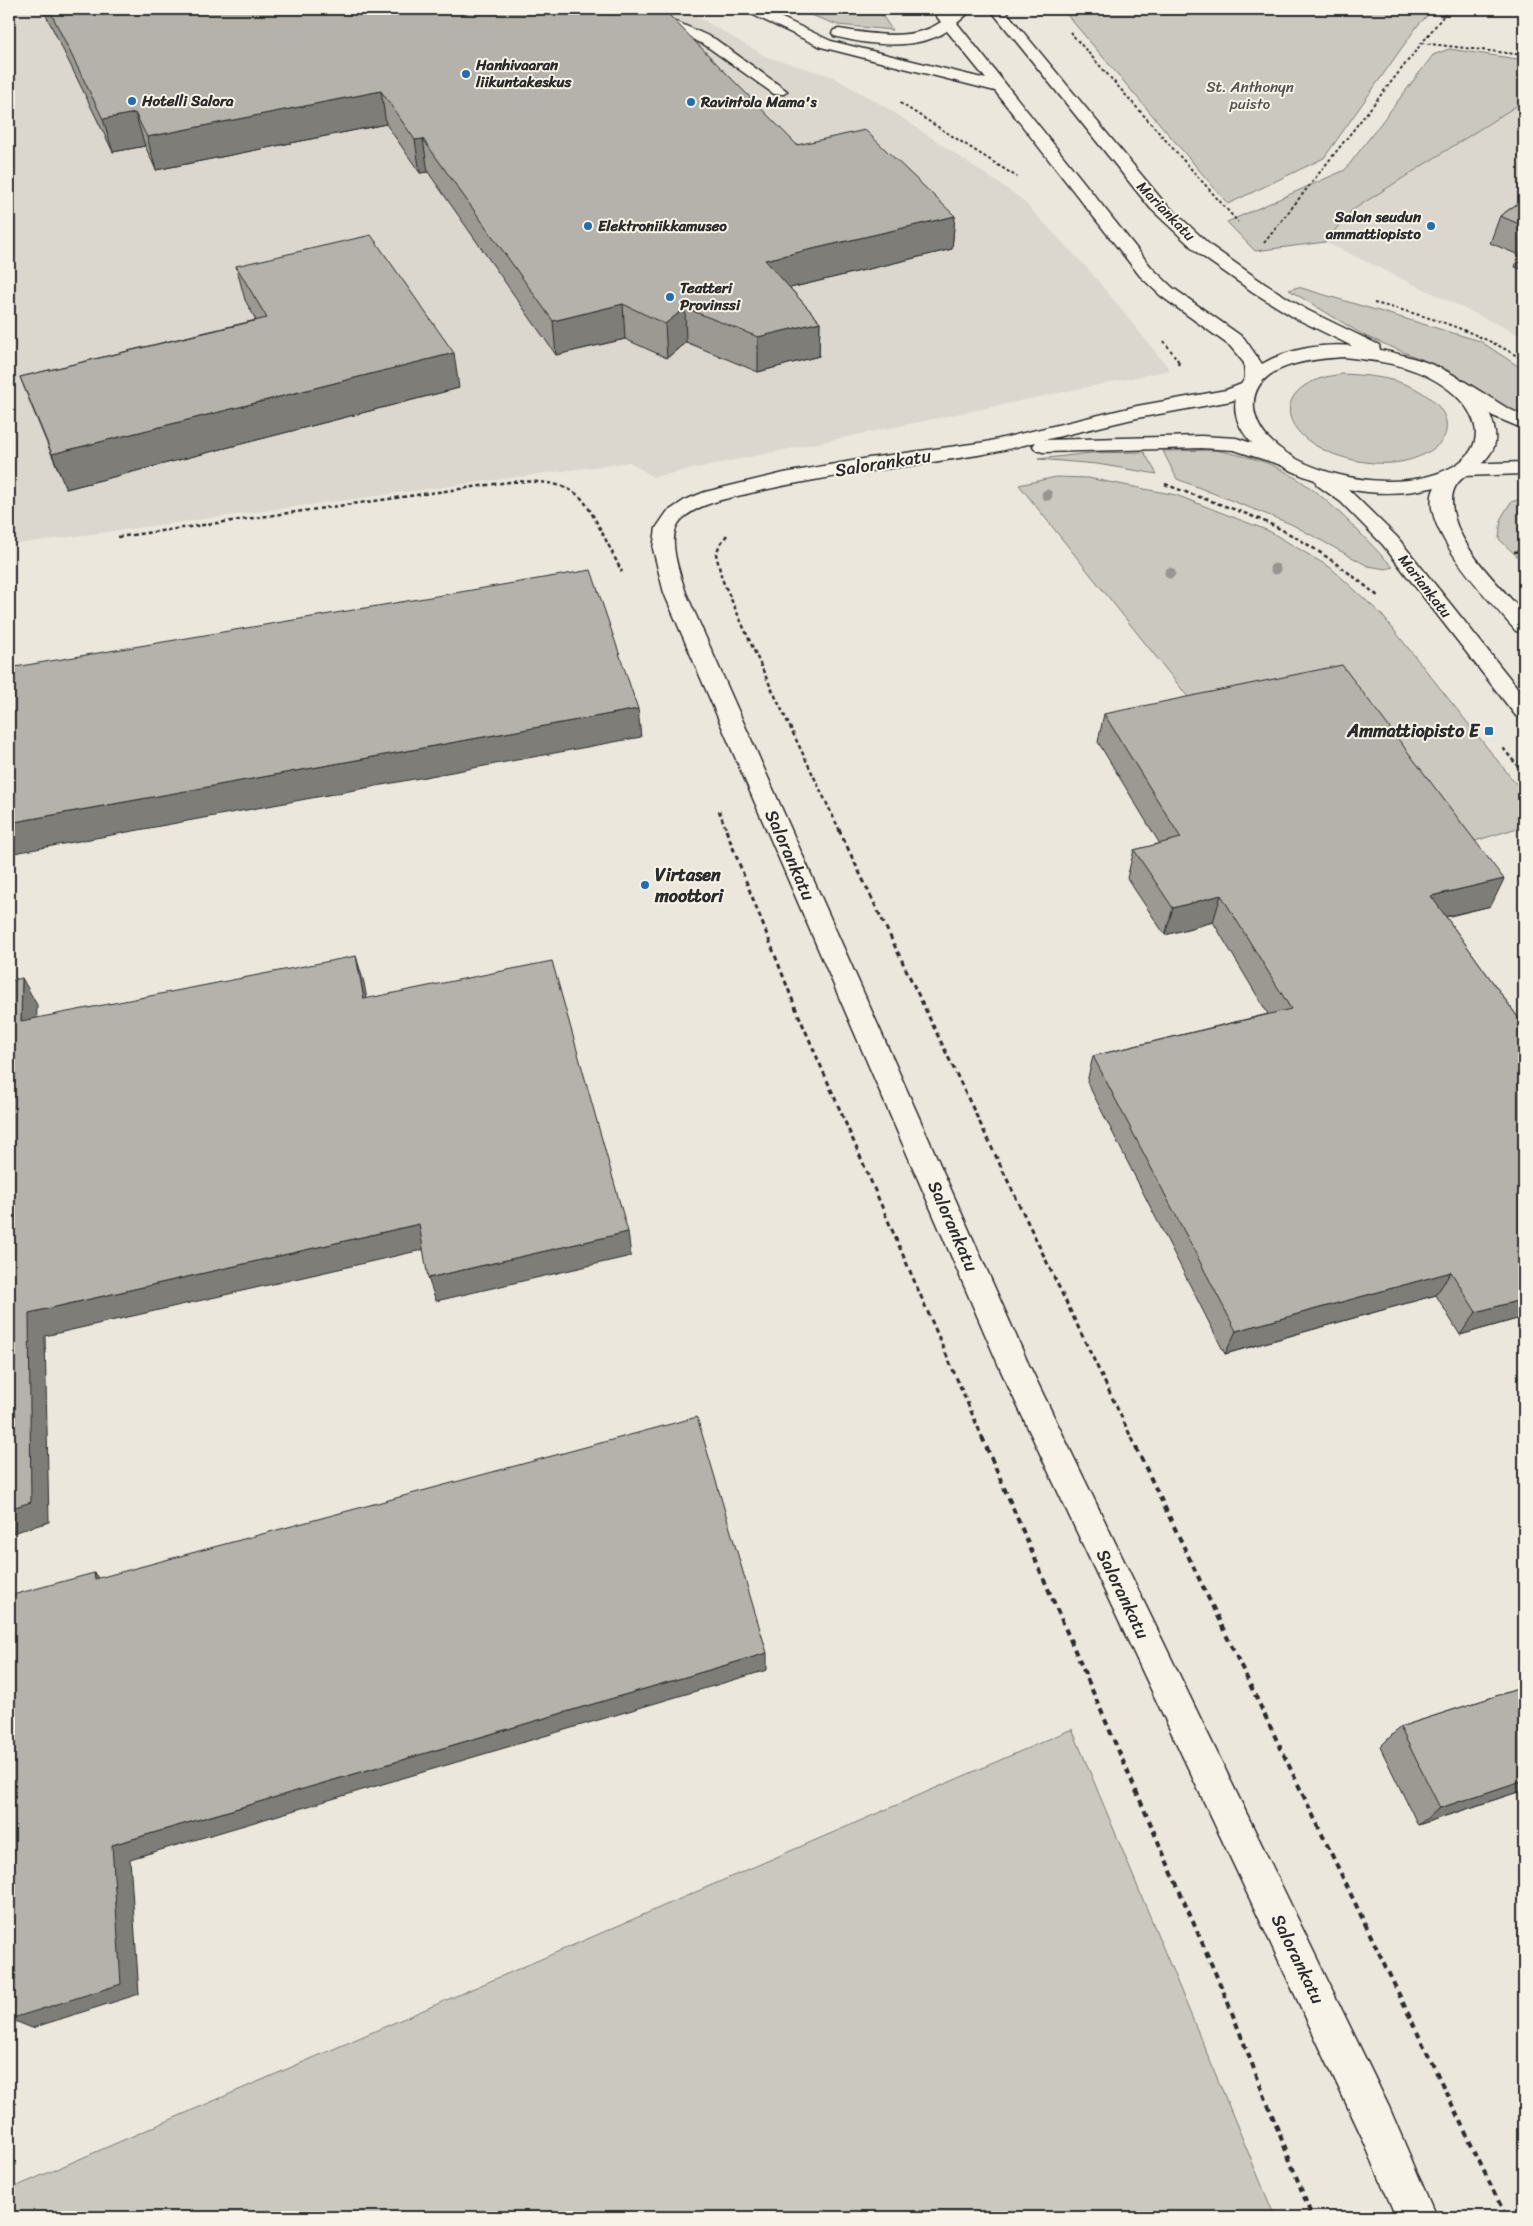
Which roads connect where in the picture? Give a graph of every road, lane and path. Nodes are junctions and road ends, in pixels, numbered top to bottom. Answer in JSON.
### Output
{"nodes":[{"id":1,"x":637,"y":9,"type":"edge"},
{"id":2,"x":752,"y":9,"type":"edge"},
{"id":3,"x":770,"y":9,"type":"edge"},
{"id":4,"x":938,"y":9,"type":"edge"},
{"id":5,"x":966,"y":9,"type":"edge"},
{"id":6,"x":997,"y":9,"type":"edge"},
{"id":7,"x":1448,"y":10,"type":"edge"},
{"id":8,"x":948,"y":23,"type":"junction"},
{"id":9,"x":1069,"y":32,"type":"dead end"},
{"id":10,"x":1422,"y":43,"type":"junction"},
{"id":11,"x":1524,"y":55,"type":"edge"},
{"id":12,"x":998,"y":86,"type":"junction"},
{"id":13,"x":779,"y":91,"type":"dead end"},
{"id":14,"x":894,"y":99,"type":"dead end"},
{"id":15,"x":1024,"y":181,"type":"dead end"},
{"id":16,"x":1241,"y":225,"type":"dead end"},
{"id":17,"x":1261,"y":247,"type":"dead end"},
{"id":18,"x":1371,"y":303,"type":"dead end"},
{"id":19,"x":1163,"y":340,"type":"dead end"},
{"id":20,"x":1384,"y":356,"type":"junction"},
{"id":21,"x":1524,"y":360,"type":"edge"},
{"id":22,"x":1251,"y":384,"type":"junction"},
{"id":23,"x":1455,"y":384,"type":"junction"},
{"id":24,"x":1137,"y":412,"type":"junction"},
{"id":25,"x":1524,"y":423,"type":"edge"},
{"id":26,"x":1149,"y":442,"type":"junction"},
{"id":27,"x":986,"y":448,"type":"junction"},
{"id":28,"x":1284,"y":460,"type":"junction"},
{"id":29,"x":1524,"y":468,"type":"edge"},
{"id":30,"x":1457,"y":473,"type":"junction"},
{"id":31,"x":1314,"y":474,"type":"junction"},
{"id":32,"x":118,"y":537,"type":"dead end"},
{"id":33,"x":675,"y":592,"type":"junction"},
{"id":34,"x":1382,"y":600,"type":"dead end"},
{"id":35,"x":1524,"y":626,"type":"edge"},
{"id":36,"x":1524,"y":711,"type":"edge"},
{"id":37,"x":1501,"y":745,"type":"dead end"},
{"id":38,"x":1524,"y":774,"type":"edge"},
{"id":39,"x":716,"y":804,"type":"dead end"},
{"id":40,"x":1312,"y":2217,"type":"edge"},
{"id":41,"x":1416,"y":2217,"type":"edge"},
{"id":42,"x":1506,"y":2217,"type":"edge"}],
"edges":[{"from":1,"to":13,"type":"main road"},
{"from":2,"to":12,"type":"main road"},
{"from":3,"to":8,"type":"main road"},
{"from":4,"to":8,"type":"main road"},
{"from":5,"to":8,"type":"main road"},
{"from":6,"to":20,"type":"main road","name":"Mariankatu"},
{"from":7,"to":10,"type":"path"},
{"from":8,"to":12,"type":"main road"},
{"from":9,"to":16,"type":"path"},
{"from":10,"to":11,"type":"path"},
{"from":10,"to":17,"type":"path"},
{"from":12,"to":22,"type":"main road"},
{"from":14,"to":15,"type":"path"},
{"from":18,"to":21,"type":"path"},
{"from":19,"to":24,"type":"path"},
{"from":20,"to":22,"type":"main road","name":"Salorankatu"},
{"from":20,"to":23,"type":"main road"},
{"from":22,"to":24,"type":"main road","name":"Salorankatu"},
{"from":22,"to":28,"type":"main road"},
{"from":23,"to":25,"type":"main road"},
{"from":23,"to":30,"type":"main road"},
{"from":24,"to":27,"type":"main road","name":"Salorankatu"},
{"from":26,"to":27,"type":"main road","name":"Salorankatu"},
{"from":26,"to":28,"type":"main road","name":"Salorankatu"},
{"from":26,"to":34,"type":"path"},
{"from":27,"to":33,"type":"main road","name":"Salorankatu"},
{"from":28,"to":31,"type":"main road"},
{"from":29,"to":30,"type":"main road"},
{"from":30,"to":31,"type":"main road"},
{"from":30,"to":35,"type":"main road"},
{"from":31,"to":36,"type":"main road","name":"Mariankatu"},
{"from":32,"to":33,"type":"path"},
{"from":33,"to":41,"type":"main road","name":"Salorankatu"},
{"from":33,"to":42,"type":"path"},
{"from":37,"to":38,"type":"path"},
{"from":39,"to":40,"type":"path"}]}
